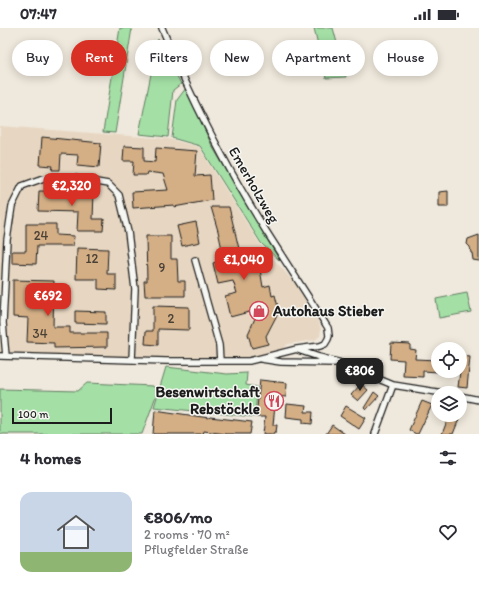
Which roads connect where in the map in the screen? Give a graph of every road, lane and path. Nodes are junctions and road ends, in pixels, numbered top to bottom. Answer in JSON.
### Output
{"nodes":[{"id":1,"x":162,"y":28,"type":"edge"},
{"id":2,"x":195,"y":260,"type":"dead end"},
{"id":3,"x":297,"y":350,"type":"junction"},
{"id":4,"x":3,"y":356,"type":"edge"},
{"id":5,"x":259,"y":359,"type":"junction"},
{"id":6,"x":132,"y":360,"type":"junction"},
{"id":7,"x":220,"y":361,"type":"junction"},
{"id":8,"x":349,"y":366,"type":"junction"},
{"id":9,"x":393,"y":385,"type":"junction"},
{"id":10,"x":431,"y":391,"type":"edge"},
{"id":11,"x":467,"y":397,"type":"edge"},
{"id":12,"x":479,"y":400,"type":"edge"},
{"id":13,"x":375,"y":434,"type":"edge"}],
"edges":[{"from":1,"to":3,"type":"street","name":"Emerholzweg"},
{"from":2,"to":7,"type":"street"},
{"from":3,"to":5,"type":"street","name":"Emerholzweg"},
{"from":3,"to":8,"type":"street","name":"Emerholzweg"},
{"from":4,"to":6,"type":"street","name":"Emerholzweg"},
{"from":4,"to":6,"type":"street"},
{"from":5,"to":7,"type":"street","name":"Emerholzweg"},
{"from":5,"to":8,"type":"street","name":"Emerholzweg"},
{"from":6,"to":7,"type":"street","name":"Emerholzweg"},
{"from":8,"to":9,"type":"street","name":"Emerholzweg"},
{"from":9,"to":10,"type":"street","name":"Emerholzweg"},
{"from":9,"to":13,"type":"street"},
{"from":11,"to":12,"type":"street"}]}
